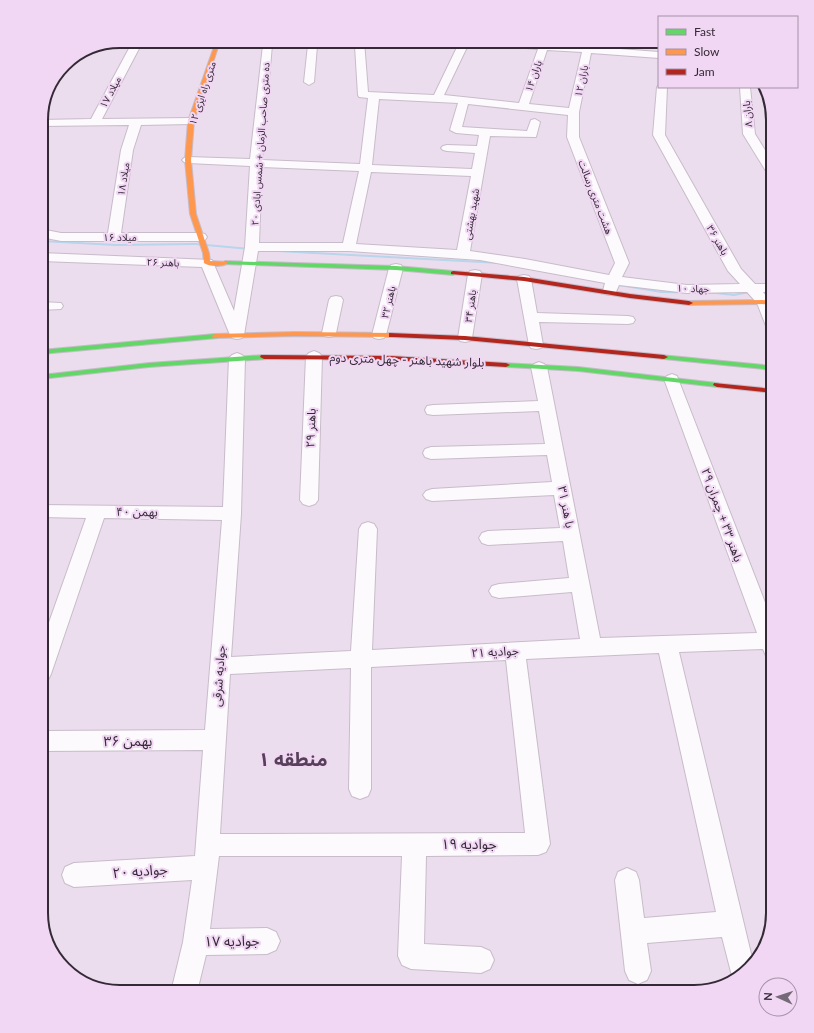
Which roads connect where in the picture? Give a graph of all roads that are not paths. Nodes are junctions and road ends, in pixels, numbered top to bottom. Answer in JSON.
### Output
{"nodes":[{"id":1,"x":134,"y":48,"type":"edge"},
{"id":2,"x":216,"y":48,"type":"edge"},
{"id":3,"x":267,"y":48,"type":"edge"},
{"id":4,"x":312,"y":48,"type":"edge"},
{"id":5,"x":359,"y":48,"type":"edge"},
{"id":6,"x":462,"y":48,"type":"edge"},
{"id":7,"x":543,"y":48,"type":"edge"},
{"id":8,"x":587,"y":48,"type":"edge"},
{"id":9,"x":609,"y":48,"type":"edge"},
{"id":10,"x":658,"y":55,"type":"edge"},
{"id":11,"x":309,"y":82,"type":"dead end"},
{"id":12,"x":662,"y":88,"type":"edge"},
{"id":13,"x":745,"y":88,"type":"edge"},
{"id":14,"x":374,"y":96,"type":"junction"},
{"id":15,"x":438,"y":98,"type":"junction"},
{"id":16,"x":464,"y":100,"type":"junction"},
{"id":17,"x":522,"y":106,"type":"junction"},
{"id":18,"x":574,"y":112,"type":"junction"},
{"id":19,"x":191,"y":121,"type":"junction"},
{"id":20,"x":136,"y":122,"type":"junction"},
{"id":21,"x":535,"y":122,"type":"dead end"},
{"id":22,"x":94,"y":123,"type":"junction"},
{"id":23,"x":48,"y":126,"type":"edge"},
{"id":24,"x":485,"y":132,"type":"junction"},
{"id":25,"x":447,"y":148,"type":"dead end"},
{"id":26,"x":482,"y":150,"type":"junction"},
{"id":27,"x":188,"y":160,"type":"junction"},
{"id":28,"x":256,"y":162,"type":"junction"},
{"id":29,"x":766,"y":163,"type":"edge"},
{"id":30,"x":366,"y":167,"type":"junction"},
{"id":31,"x":478,"y":173,"type":"junction"},
{"id":32,"x":48,"y":234,"type":"edge"},
{"id":33,"x":114,"y":237,"type":"junction"},
{"id":34,"x":201,"y":238,"type":"junction"},
{"id":35,"x":252,"y":247,"type":"junction"},
{"id":36,"x":349,"y":247,"type":"junction"},
{"id":37,"x":463,"y":255,"type":"junction"},
{"id":38,"x":48,"y":257,"type":"edge"},
{"id":39,"x":206,"y":258,"type":"junction"},
{"id":40,"x":250,"y":265,"type":"junction"},
{"id":41,"x":396,"y":268,"type":"junction"},
{"id":42,"x":474,"y":274,"type":"junction"},
{"id":43,"x":524,"y":280,"type":"junction"},
{"id":44,"x":611,"y":286,"type":"junction"},
{"id":45,"x":751,"y":288,"type":"junction"},
{"id":46,"x":766,"y":288,"type":"edge"},
{"id":47,"x":336,"y":300,"type":"dead end"},
{"id":48,"x":766,"y":300,"type":"edge"},
{"id":49,"x":766,"y":302,"type":"edge"},
{"id":50,"x":48,"y":306,"type":"edge"},
{"id":51,"x":56,"y":306,"type":"dead end"},
{"id":52,"x":531,"y":317,"type":"junction"},
{"id":53,"x":628,"y":320,"type":"dead end"},
{"id":54,"x":329,"y":333,"type":"junction"},
{"id":55,"x":237,"y":335,"type":"junction"},
{"id":56,"x":379,"y":335,"type":"junction"},
{"id":57,"x":424,"y":336,"type":"junction"},
{"id":58,"x":536,"y":345,"type":"junction"},
{"id":59,"x":467,"y":347,"type":"junction"},
{"id":60,"x":48,"y":351,"type":"edge"},
{"id":61,"x":314,"y":356,"type":"junction"},
{"id":62,"x":237,"y":358,"type":"junction"},
{"id":63,"x":423,"y":359,"type":"junction"},
{"id":64,"x":479,"y":363,"type":"junction"},
{"id":65,"x":539,"y":367,"type":"junction"},
{"id":66,"x":766,"y":367,"type":"edge"},
{"id":67,"x":48,"y":376,"type":"edge"},
{"id":68,"x":672,"y":379,"type":"junction"},
{"id":69,"x":766,"y":391,"type":"edge"},
{"id":70,"x":547,"y":406,"type":"junction"},
{"id":71,"x":433,"y":410,"type":"dead end"},
{"id":72,"x":555,"y":449,"type":"junction"},
{"id":73,"x":431,"y":453,"type":"dead end"},
{"id":74,"x":562,"y":488,"type":"junction"},
{"id":75,"x":432,"y":495,"type":"dead end"},
{"id":76,"x":308,"y":500,"type":"dead end"},
{"id":77,"x":48,"y":511,"type":"edge"},
{"id":78,"x":98,"y":511,"type":"junction"},
{"id":79,"x":232,"y":514,"type":"junction"},
{"id":80,"x":368,"y":529,"type":"dead end"},
{"id":81,"x":571,"y":534,"type":"junction"},
{"id":82,"x":488,"y":538,"type":"dead end"},
{"id":83,"x":581,"y":584,"type":"junction"},
{"id":84,"x":499,"y":591,"type":"dead end"},
{"id":85,"x":766,"y":633,"type":"edge"},
{"id":86,"x":48,"y":638,"type":"edge"},
{"id":87,"x":667,"y":645,"type":"junction"},
{"id":88,"x":766,"y":646,"type":"edge"},
{"id":89,"x":592,"y":647,"type":"junction"},
{"id":90,"x":515,"y":651,"type":"junction"},
{"id":91,"x":361,"y":658,"type":"junction"},
{"id":92,"x":220,"y":666,"type":"junction"},
{"id":93,"x":215,"y":740,"type":"junction"},
{"id":94,"x":48,"y":741,"type":"edge"},
{"id":95,"x":360,"y":789,"type":"dead end"},
{"id":96,"x":414,"y":844,"type":"junction"},
{"id":97,"x":206,"y":856,"type":"junction"},
{"id":98,"x":74,"y":875,"type":"dead end"},
{"id":99,"x":627,"y":880,"type":"dead end"},
{"id":100,"x":732,"y":924,"type":"junction"},
{"id":101,"x":633,"y":930,"type":"junction"},
{"id":102,"x":267,"y":941,"type":"dead end"},
{"id":103,"x":196,"y":942,"type":"junction"},
{"id":104,"x":481,"y":960,"type":"dead end"},
{"id":105,"x":742,"y":967,"type":"edge"},
{"id":106,"x":638,"y":971,"type":"dead end"},
{"id":107,"x":186,"y":985,"type":"edge"}],
"edges":[{"from":1,"to":22,"type":"street","name":"میلاد ۱۷"},
{"from":2,"to":19,"type":"street","name":"۱۲ متری راه ایزی"},
{"from":3,"to":28,"type":"street","name":"ده متری صاحب الزمان + شمس ابادی ۲۰"},
{"from":4,"to":11,"type":"street"},
{"from":5,"to":14,"type":"street"},
{"from":6,"to":15,"type":"street"},
{"from":7,"to":17,"type":"street","name":"باران ۱۴"},
{"from":8,"to":18,"type":"street","name":"باران ۱۲"},
{"from":9,"to":10,"type":"street"},
{"from":12,"to":45,"type":"street","name":"باهنر ۳۶"},
{"from":13,"to":29,"type":"street","name":"باران ۸"},
{"from":14,"to":15,"type":"street"},
{"from":14,"to":30,"type":"street"},
{"from":15,"to":16,"type":"street"},
{"from":16,"to":17,"type":"street"},
{"from":16,"to":24,"type":"street"},
{"from":17,"to":18,"type":"street"},
{"from":18,"to":44,"type":"street","name":"هشت متری رسالت"},
{"from":19,"to":20,"type":"street"},
{"from":19,"to":27,"type":"street","name":"۱۲ متری راه ایزی"},
{"from":20,"to":22,"type":"street"},
{"from":20,"to":33,"type":"street","name":"میلاد ۱۸"},
{"from":21,"to":24,"type":"street"},
{"from":22,"to":23,"type":"street"},
{"from":24,"to":26,"type":"street","name":"شهید بهشتی"},
{"from":25,"to":26,"type":"street"},
{"from":26,"to":31,"type":"street","name":"شهید بهشتی"},
{"from":27,"to":28,"type":"street"},
{"from":27,"to":34,"type":"street","name":"۱۲ متری راه ایزی"},
{"from":28,"to":30,"type":"street"},
{"from":28,"to":35,"type":"street","name":"ده متری صاحب الزمان + شمس ابادی ۲۰"},
{"from":30,"to":31,"type":"street"},
{"from":30,"to":36,"type":"street"},
{"from":31,"to":37,"type":"street","name":"شهید بهشتی"},
{"from":32,"to":33,"type":"street","name":"میلاد ۱۶"},
{"from":33,"to":34,"type":"street","name":"میلاد ۱۶"},
{"from":34,"to":39,"type":"street","name":"۱۲ متری راه ایزی"},
{"from":35,"to":36,"type":"street","name":"جهاد ۱۰"},
{"from":35,"to":40,"type":"street","name":"ده متری صاحب الزمان + شمس ابادی ۲۰"},
{"from":36,"to":37,"type":"street","name":"جهاد ۱۰"},
{"from":37,"to":44,"type":"street","name":"جهاد ۱۰"},
{"from":38,"to":39,"type":"street","name":"باهنر ۲۶"},
{"from":39,"to":40,"type":"street"},
{"from":39,"to":55,"type":"street"},
{"from":40,"to":41,"type":"street"},
{"from":40,"to":55,"type":"street","name":"ده متری صاحب الزمان + شمس ابادی ۲۰"},
{"from":41,"to":42,"type":"street"},
{"from":41,"to":56,"type":"street","name":"باهنر ۳۲"},
{"from":42,"to":43,"type":"street"},
{"from":42,"to":59,"type":"street","name":"باهنر ۳۴"},
{"from":43,"to":44,"type":"street"},
{"from":43,"to":52,"type":"street"},
{"from":44,"to":45,"type":"street","name":"جهاد ۱۰"},
{"from":44,"to":49,"type":"street"},
{"from":45,"to":46,"type":"street","name":"جهاد ۱۰"},
{"from":45,"to":48,"type":"street","name":"باهنر ۳۶"},
{"from":47,"to":54,"type":"street"},
{"from":50,"to":51,"type":"street"},
{"from":52,"to":53,"type":"street"},
{"from":52,"to":58,"type":"street"},
{"from":54,"to":55,"type":"street","name":"بلوار شهید باهنر - چهل متری دوم"},
{"from":54,"to":56,"type":"street","name":"بلوار شهید باهنر - چهل متری دوم"},
{"from":55,"to":60,"type":"street","name":"بلوار شهید باهنر - چهل متری دوم"},
{"from":56,"to":57,"type":"street","name":"بلوار شهید باهنر - چهل متری دوم"},
{"from":57,"to":59,"type":"street","name":"بلوار شهید باهنر - چهل متری دوم"},
{"from":57,"to":63,"type":"street"},
{"from":58,"to":59,"type":"street","name":"بلوار شهید باهنر - چهل متری دوم"},
{"from":58,"to":66,"type":"street","name":"بلوار شهید باهنر - چهل متری دوم"},
{"from":59,"to":64,"type":"street"},
{"from":61,"to":62,"type":"street","name":"بلوار شهید باهنر - چهل متری دوم"},
{"from":61,"to":63,"type":"street","name":"بلوار شهید باهنر - چهل متری دوم"},
{"from":61,"to":76,"type":"street","name":"باهنر ۲۹"},
{"from":62,"to":67,"type":"street","name":"بلوار شهید باهنر - چهل متری دوم"},
{"from":62,"to":79,"type":"street","name":"جوادیه شرقی"},
{"from":63,"to":64,"type":"street","name":"بلوار شهید باهنر - چهل متری دوم"},
{"from":64,"to":65,"type":"street","name":"بلوار شهید باهنر - چهل متری دوم"},
{"from":65,"to":68,"type":"street","name":"بلوار شهید باهنر - چهل متری دوم"},
{"from":65,"to":70,"type":"street","name":"با هنر ۳۱"},
{"from":68,"to":69,"type":"street","name":"بلوار شهید باهنر - چهل متری دوم"},
{"from":68,"to":85,"type":"street","name":"باهنر ۳۳ + چمران ۲۹"},
{"from":70,"to":71,"type":"street"},
{"from":70,"to":72,"type":"street","name":"با هنر ۳۱"},
{"from":72,"to":73,"type":"street"},
{"from":72,"to":74,"type":"street","name":"با هنر ۳۱"},
{"from":74,"to":75,"type":"street"},
{"from":74,"to":81,"type":"street","name":"با هنر ۳۱"},
{"from":77,"to":78,"type":"street","name":"بهمن ۴۰"},
{"from":78,"to":79,"type":"street","name":"بهمن ۴۰"},
{"from":78,"to":86,"type":"street"},
{"from":79,"to":92,"type":"street","name":"جوادیه شرقی"},
{"from":80,"to":91,"type":"street"},
{"from":81,"to":82,"type":"street"},
{"from":81,"to":83,"type":"street","name":"با هنر ۳۱"},
{"from":83,"to":84,"type":"street"},
{"from":83,"to":89,"type":"street","name":"با هنر ۳۱"},
{"from":87,"to":88,"type":"street","name":"جوادیه ۲۱"},
{"from":87,"to":89,"type":"street","name":"جوادیه ۲۱"},
{"from":87,"to":100,"type":"street"},
{"from":89,"to":90,"type":"street","name":"جوادیه ۲۱"},
{"from":90,"to":91,"type":"street","name":"جوادیه ۲۱"},
{"from":90,"to":96,"type":"street","name":"جوادیه ۱۹"},
{"from":91,"to":92,"type":"street","name":"جوادیه ۲۱"},
{"from":91,"to":95,"type":"street"},
{"from":92,"to":93,"type":"street","name":"جوادیه شرقی"},
{"from":93,"to":94,"type":"street","name":"بهمن ۳۶"},
{"from":93,"to":97,"type":"street","name":"جوادیه شرقی"},
{"from":96,"to":97,"type":"street","name":"جوادیه ۱۹"},
{"from":96,"to":104,"type":"street"},
{"from":97,"to":98,"type":"street","name":"جوادیه ۲۰"},
{"from":97,"to":103,"type":"street","name":"جوادیه شرقی"},
{"from":99,"to":101,"type":"street"},
{"from":100,"to":101,"type":"street"},
{"from":100,"to":105,"type":"street"},
{"from":101,"to":106,"type":"street"},
{"from":102,"to":103,"type":"street","name":"جوادیه ۱۷"},
{"from":103,"to":107,"type":"street","name":"جوادیه شرقی"}]}
